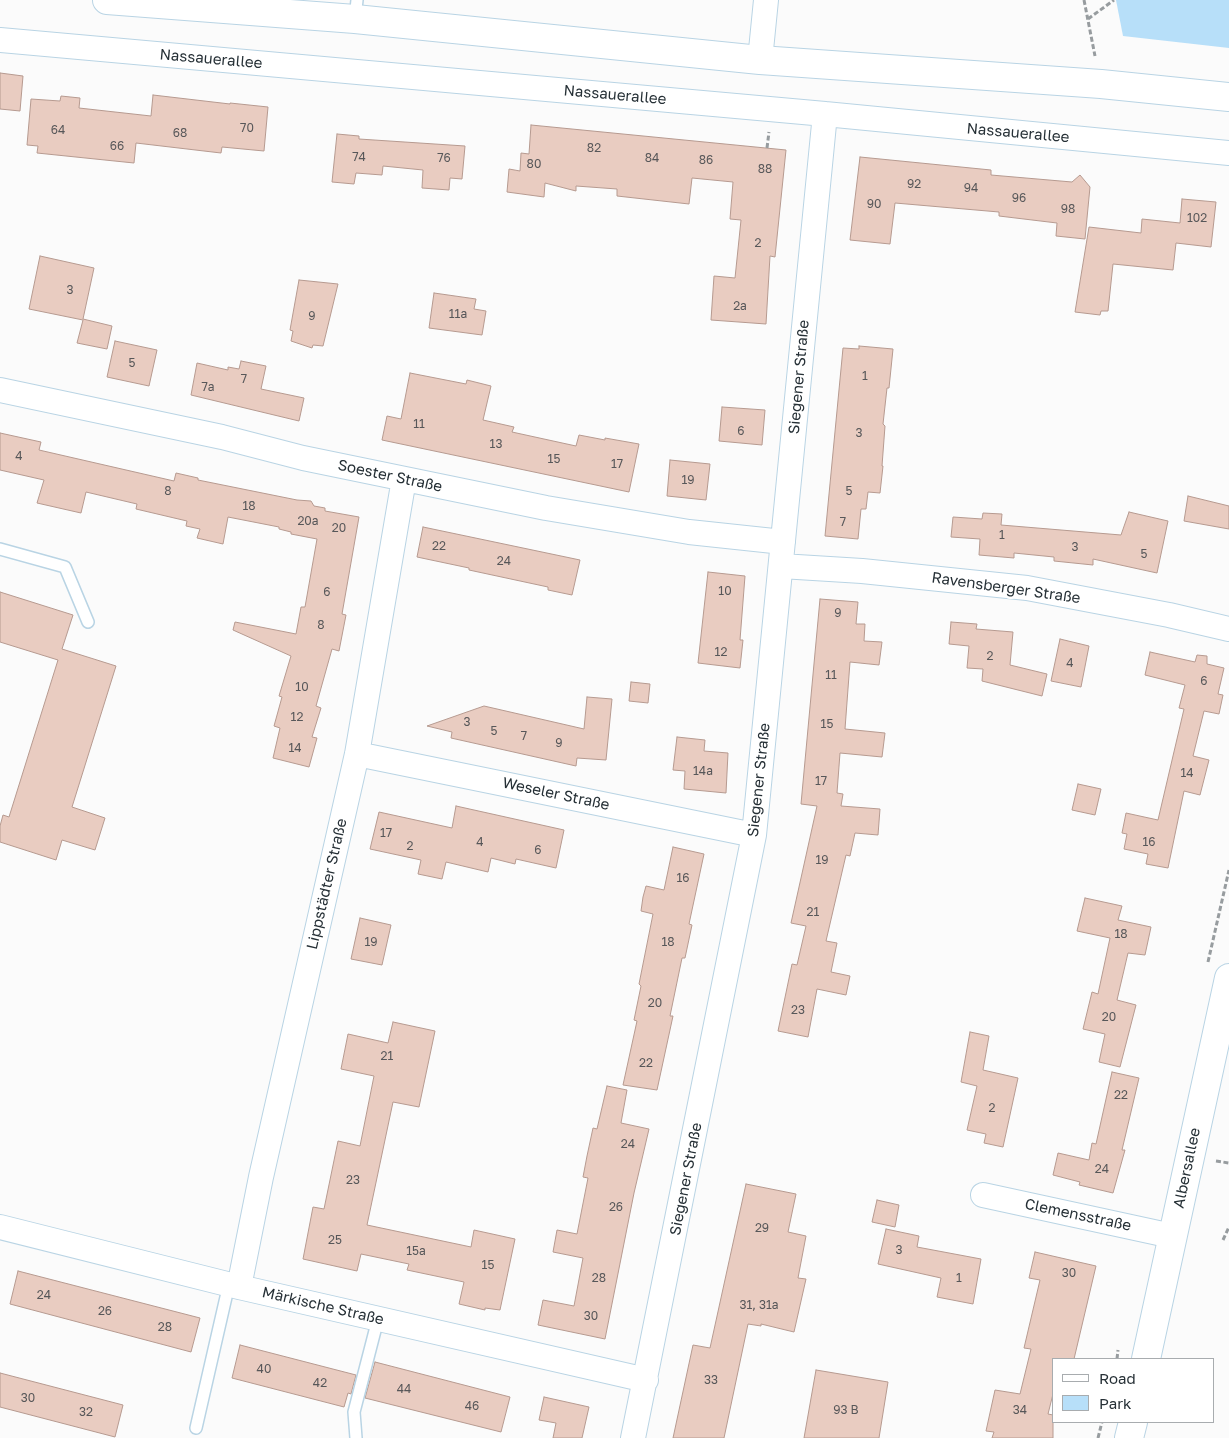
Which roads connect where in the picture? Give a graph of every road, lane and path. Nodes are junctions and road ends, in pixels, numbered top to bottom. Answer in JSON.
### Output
{"nodes":[{"id":1,"x":107,"y":0,"type":"edge"},
{"id":2,"x":766,"y":0,"type":"edge"},
{"id":3,"x":1084,"y":0,"type":"edge"},
{"id":4,"x":1114,"y":0,"type":"edge"},
{"id":5,"x":356,"y":10,"type":"edge"},
{"id":6,"x":1088,"y":19,"type":"junction"},
{"id":7,"x":0,"y":40,"type":"edge"},
{"id":8,"x":760,"y":60,"type":"junction"},
{"id":9,"x":1101,"y":84,"type":"junction"},
{"id":10,"x":1229,"y":97,"type":"edge"},
{"id":11,"x":825,"y":114,"type":"junction"},
{"id":12,"x":1229,"y":153,"type":"edge"},
{"id":13,"x":0,"y":390,"type":"edge"},
{"id":14,"x":404,"y":479,"type":"junction"},
{"id":15,"x":783,"y":542,"type":"junction"},
{"id":16,"x":0,"y":549,"type":"edge"},
{"id":17,"x":781,"y":566,"type":"junction"},
{"id":18,"x":88,"y":622,"type":"dead end"},
{"id":19,"x":1229,"y":629,"type":"edge"},
{"id":20,"x":357,"y":754,"type":"junction"},
{"id":21,"x":754,"y":835,"type":"junction"},
{"id":22,"x":1229,"y":978,"type":"edge"},
{"id":23,"x":1210,"y":1160,"type":"dead end"},
{"id":24,"x":1229,"y":1163,"type":"edge"},
{"id":25,"x":984,"y":1195,"type":"dead end"},
{"id":26,"x":0,"y":1227,"type":"edge"},
{"id":27,"x":1229,"y":1227,"type":"edge"},
{"id":28,"x":1172,"y":1236,"type":"junction"},
{"id":29,"x":1223,"y":1240,"type":"dead end"},
{"id":30,"x":234,"y":1285,"type":"junction"},
{"id":31,"x":378,"y":1319,"type":"junction"},
{"id":32,"x":1146,"y":1358,"type":"edge"},
{"id":33,"x":646,"y":1380,"type":"junction"},
{"id":34,"x":1102,"y":1423,"type":"edge"},
{"id":35,"x":1133,"y":1423,"type":"edge"},
{"id":36,"x":196,"y":1428,"type":"dead end"},
{"id":37,"x":356,"y":1438,"type":"edge"},
{"id":38,"x":633,"y":1438,"type":"edge"},
{"id":39,"x":1098,"y":1438,"type":"edge"},
{"id":40,"x":1129,"y":1438,"type":"edge"}],
"edges":[{"from":1,"to":5,"type":"main road"},
{"from":2,"to":8,"type":"street"},
{"from":3,"to":6,"type":"path"},
{"from":4,"to":6,"type":"path"},
{"from":5,"to":8,"type":"main road"},
{"from":6,"to":9,"type":"path"},
{"from":7,"to":11,"type":"street","name":"Nassauerallee"},
{"from":8,"to":9,"type":"main road"},
{"from":9,"to":10,"type":"main road"},
{"from":11,"to":12,"type":"street","name":"Nassauerallee"},
{"from":11,"to":15,"type":"street","name":"Siegener Straße"},
{"from":13,"to":14,"type":"street","name":"Soester Straße"},
{"from":14,"to":15,"type":"street","name":"Soester Straße"},
{"from":14,"to":20,"type":"street","name":"Lippstädter Straße"},
{"from":15,"to":17,"type":"street","name":"Siegener Straße"},
{"from":16,"to":18,"type":"lane"},
{"from":17,"to":19,"type":"street","name":"Ravensberger Straße"},
{"from":17,"to":21,"type":"street","name":"Siegener Straße"},
{"from":20,"to":21,"type":"street","name":"Weseler Straße"},
{"from":20,"to":30,"type":"street","name":"Lippstädter Straße"},
{"from":21,"to":33,"type":"street","name":"Siegener Straße"},
{"from":22,"to":28,"type":"main road","name":"Albersallee"},
{"from":23,"to":24,"type":"path"},
{"from":25,"to":28,"type":"street","name":"Clemensstraße"},
{"from":26,"to":30,"type":"street","name":"Märkische Straße"},
{"from":27,"to":29,"type":"path"},
{"from":28,"to":32,"type":"main road","name":"Albersallee"},
{"from":30,"to":31,"type":"street","name":"Märkische Straße"},
{"from":30,"to":36,"type":"lane"},
{"from":31,"to":33,"type":"street","name":"Märkische Straße"},
{"from":31,"to":37,"type":"lane"},
{"from":33,"to":38,"type":"street","name":"Siegener Straße"},
{"from":34,"to":39,"type":"path"},
{"from":35,"to":40,"type":"main road"}]}
